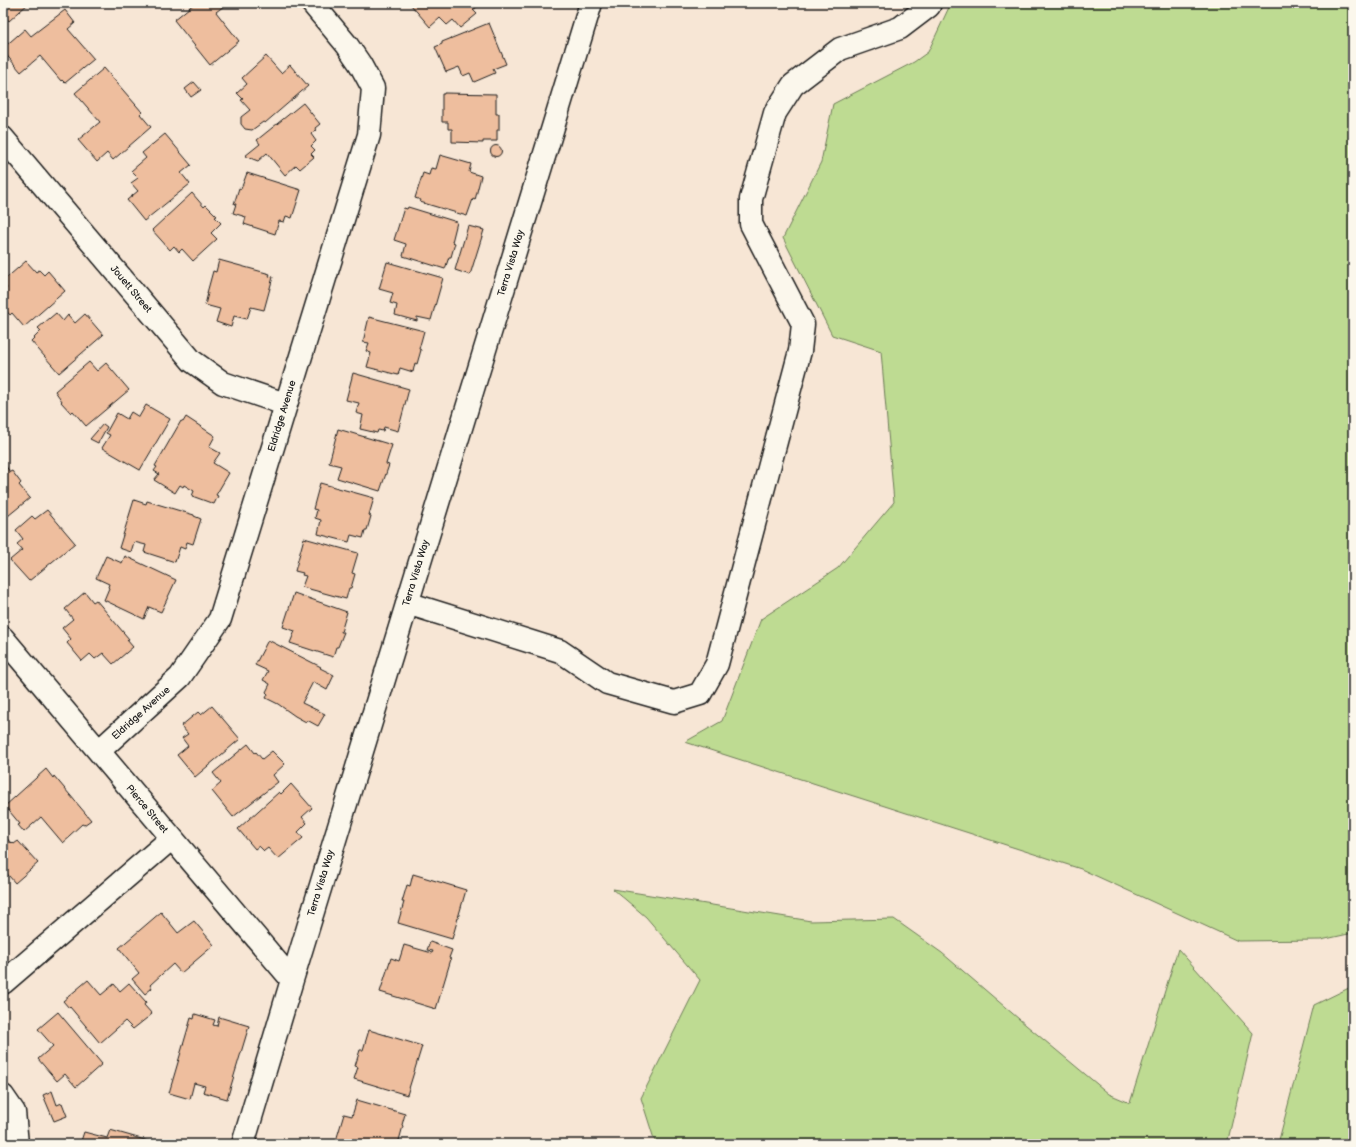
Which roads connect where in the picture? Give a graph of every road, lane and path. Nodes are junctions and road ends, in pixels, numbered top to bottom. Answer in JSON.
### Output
{"nodes":[{"id":1,"x":312,"y":3,"type":"edge"},
{"id":2,"x":591,"y":3,"type":"edge"},
{"id":3,"x":930,"y":3,"type":"edge"},
{"id":4,"x":3,"y":138,"type":"edge"},
{"id":5,"x":285,"y":404,"type":"junction"},
{"id":6,"x":407,"y":603,"type":"junction"},
{"id":7,"x":3,"y":638,"type":"edge"},
{"id":8,"x":99,"y":752,"type":"junction"},
{"id":9,"x":172,"y":838,"type":"junction"},
{"id":10,"x":292,"y":980,"type":"junction"},
{"id":11,"x":3,"y":983,"type":"edge"},
{"id":12,"x":3,"y":1096,"type":"edge"},
{"id":13,"x":16,"y":1144,"type":"edge"},
{"id":14,"x":243,"y":1144,"type":"edge"}],
"edges":[{"from":1,"to":5,"type":"street","name":"Eldridge Avenue"},
{"from":2,"to":6,"type":"street","name":"Terra Vista Way"},
{"from":3,"to":6,"type":"street"},
{"from":4,"to":5,"type":"street","name":"Jouett Street"},
{"from":5,"to":8,"type":"street","name":"Eldridge Avenue"},
{"from":6,"to":10,"type":"street","name":"Terra Vista Way"},
{"from":7,"to":8,"type":"street","name":"Pierce Street"},
{"from":8,"to":9,"type":"street","name":"Pierce Street"},
{"from":9,"to":10,"type":"street","name":"Pierce Street"},
{"from":9,"to":11,"type":"street"},
{"from":10,"to":14,"type":"street","name":"Terra Vista Way"},
{"from":12,"to":13,"type":"street"}]}
